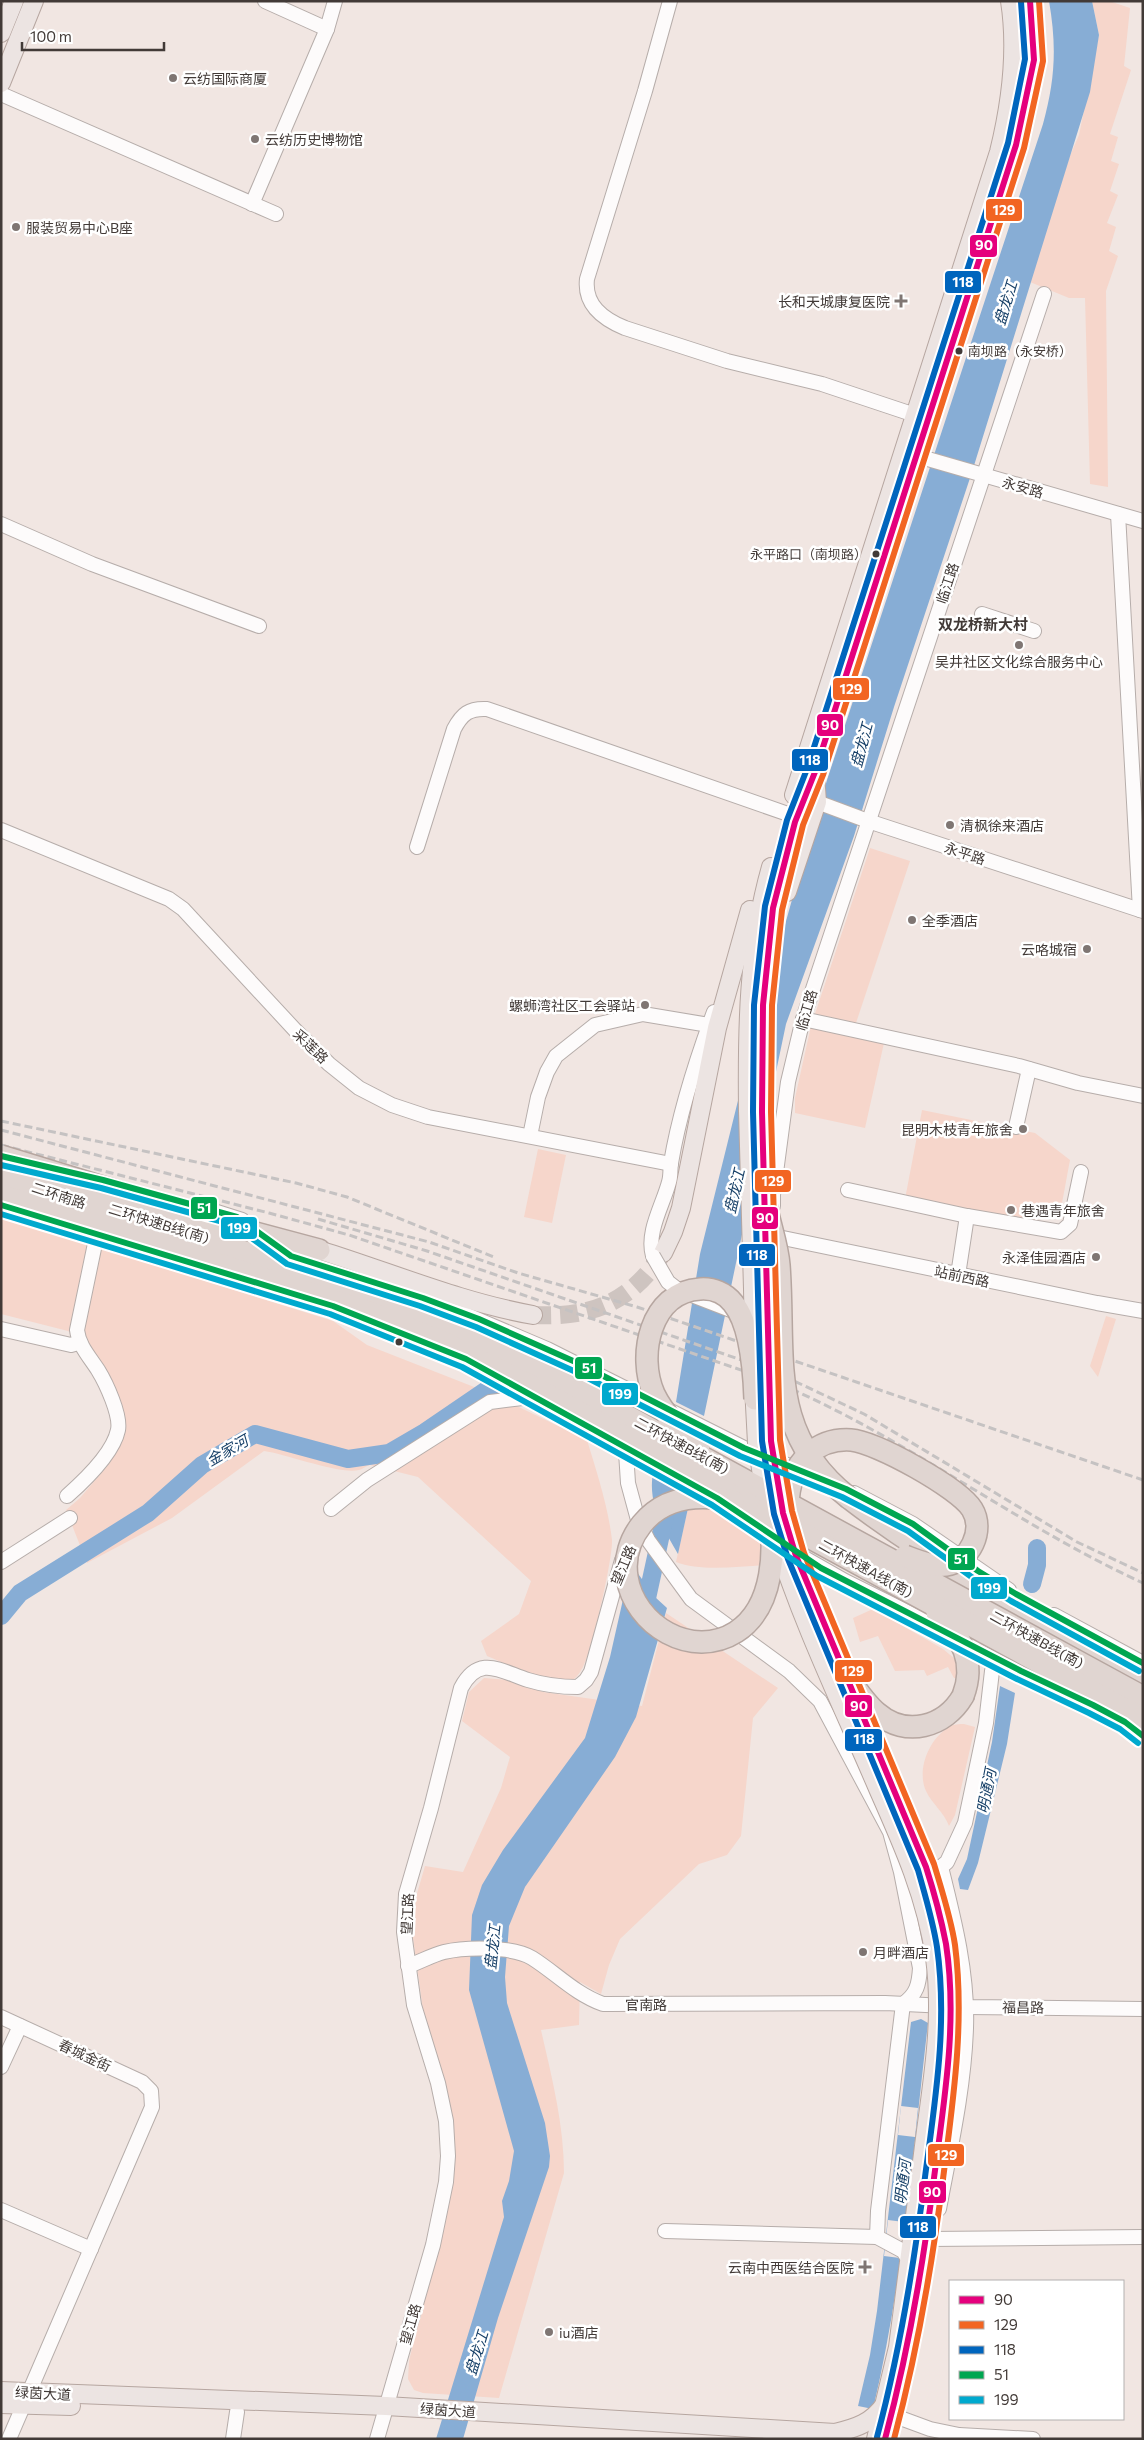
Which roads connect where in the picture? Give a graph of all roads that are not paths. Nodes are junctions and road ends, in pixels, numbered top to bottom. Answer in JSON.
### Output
{"nodes":[{"id":1,"x":14,"y":1,"type":"edge"},
{"id":2,"x":34,"y":1,"type":"edge"},
{"id":3,"x":264,"y":1,"type":"edge"},
{"id":4,"x":335,"y":1,"type":"edge"},
{"id":5,"x":670,"y":1,"type":"edge"},
{"id":6,"x":1010,"y":1,"type":"edge"},
{"id":7,"x":1030,"y":1,"type":"edge"},
{"id":8,"x":327,"y":29,"type":"junction"},
{"id":9,"x":1,"y":33,"type":"edge"},
{"id":10,"x":1032,"y":73,"type":"junction"},
{"id":11,"x":1012,"y":77,"type":"junction"},
{"id":12,"x":1,"y":83,"type":"edge"},
{"id":13,"x":1,"y":94,"type":"edge"},
{"id":14,"x":252,"y":204,"type":"junction"},
{"id":15,"x":276,"y":214,"type":"dead end"},
{"id":16,"x":1044,"y":294,"type":"dead end"},
{"id":17,"x":915,"y":415,"type":"junction"},
{"id":18,"x":917,"y":455,"type":"junction"},
{"id":19,"x":977,"y":474,"type":"junction"},
{"id":20,"x":1118,"y":514,"type":"junction"},
{"id":21,"x":1143,"y":521,"type":"edge"},
{"id":22,"x":1,"y":524,"type":"edge"},
{"id":23,"x":982,"y":614,"type":"dead end"},
{"id":24,"x":259,"y":626,"type":"dead end"},
{"id":25,"x":1034,"y":631,"type":"dead end"},
{"id":26,"x":815,"y":772,"type":"junction"},
{"id":27,"x":819,"y":803,"type":"junction"},
{"id":28,"x":794,"y":811,"type":"junction"},
{"id":29,"x":864,"y":820,"type":"junction"},
{"id":30,"x":1,"y":830,"type":"edge"},
{"id":31,"x":417,"y":847,"type":"dead end"},
{"id":32,"x":1142,"y":910,"type":"edge"},
{"id":33,"x":762,"y":933,"type":"junction"},
{"id":34,"x":730,"y":975,"type":"junction"},
{"id":35,"x":803,"y":1019,"type":"junction"},
{"id":36,"x":709,"y":1025,"type":"junction"},
{"id":37,"x":1029,"y":1069,"type":"junction"},
{"id":38,"x":1143,"y":1096,"type":"edge"},
{"id":39,"x":1016,"y":1127,"type":"dead end"},
{"id":40,"x":530,"y":1136,"type":"junction"},
{"id":41,"x":1,"y":1156,"type":"edge"},
{"id":42,"x":671,"y":1164,"type":"junction"},
{"id":43,"x":1081,"y":1172,"type":"dead end"},
{"id":44,"x":1,"y":1175,"type":"edge"},
{"id":45,"x":848,"y":1190,"type":"dead end"},
{"id":46,"x":764,"y":1191,"type":"junction"},
{"id":47,"x":1,"y":1193,"type":"edge"},
{"id":48,"x":1,"y":1205,"type":"edge"},
{"id":49,"x":967,"y":1216,"type":"junction"},
{"id":50,"x":98,"y":1234,"type":"junction"},
{"id":51,"x":262,"y":1235,"type":"junction"},
{"id":52,"x":782,"y":1238,"type":"junction"},
{"id":53,"x":319,"y":1250,"type":"joint"},
{"id":54,"x":658,"y":1254,"type":"junction"},
{"id":55,"x":958,"y":1275,"type":"junction"},
{"id":56,"x":1143,"y":1311,"type":"edge"},
{"id":57,"x":533,"y":1316,"type":"tunnel mouth"},
{"id":58,"x":1,"y":1328,"type":"edge"},
{"id":59,"x":78,"y":1343,"type":"junction"},
{"id":60,"x":650,"y":1399,"type":"junction"},
{"id":61,"x":755,"y":1399,"type":"junction"},
{"id":62,"x":542,"y":1400,"type":"junction"},
{"id":63,"x":631,"y":1436,"type":"junction"},
{"id":64,"x":764,"y":1492,"type":"junction"},
{"id":65,"x":67,"y":1496,"type":"dead end"},
{"id":66,"x":331,"y":1509,"type":"dead end"},
{"id":67,"x":811,"y":1516,"type":"junction"},
{"id":68,"x":70,"y":1518,"type":"dead end"},
{"id":69,"x":777,"y":1520,"type":"junction"},
{"id":70,"x":641,"y":1526,"type":"junction"},
{"id":71,"x":1,"y":1562,"type":"edge"},
{"id":72,"x":802,"y":1572,"type":"junction"},
{"id":73,"x":883,"y":1577,"type":"junction"},
{"id":74,"x":1033,"y":1604,"type":"junction"},
{"id":75,"x":1052,"y":1626,"type":"junction"},
{"id":76,"x":981,"y":1627,"type":"junction"},
{"id":77,"x":1085,"y":1638,"type":"junction"},
{"id":78,"x":831,"y":1642,"type":"junction"},
{"id":79,"x":998,"y":1659,"type":"junction"},
{"id":80,"x":1143,"y":1663,"type":"edge"},
{"id":81,"x":1143,"y":1675,"type":"edge"},
{"id":82,"x":1143,"y":1698,"type":"edge"},
{"id":83,"x":1143,"y":1717,"type":"edge"},
{"id":84,"x":1143,"y":1736,"type":"edge"},
{"id":85,"x":941,"y":1867,"type":"junction"},
{"id":86,"x":901,"y":1872,"type":"junction"},
{"id":87,"x":408,"y":1966,"type":"junction"},
{"id":88,"x":903,"y":2004,"type":"junction"},
{"id":89,"x":966,"y":2007,"type":"junction"},
{"id":90,"x":1143,"y":2009,"type":"edge"},
{"id":91,"x":1,"y":2017,"type":"edge"},
{"id":92,"x":20,"y":2026,"type":"junction"},
{"id":93,"x":1,"y":2067,"type":"edge"},
{"id":94,"x":930,"y":2155,"type":"junction"},
{"id":95,"x":1,"y":2210,"type":"edge"},
{"id":96,"x":665,"y":2231,"type":"dead end"},
{"id":97,"x":1143,"y":2237,"type":"edge"},
{"id":98,"x":881,"y":2238,"type":"junction"},
{"id":99,"x":928,"y":2239,"type":"junction"},
{"id":100,"x":91,"y":2249,"type":"junction"},
{"id":101,"x":907,"y":2256,"type":"junction"},
{"id":102,"x":1,"y":2391,"type":"edge"},
{"id":103,"x":27,"y":2399,"type":"junction"},
{"id":104,"x":1,"y":2404,"type":"edge"},
{"id":105,"x":888,"y":2410,"type":"junction"},
{"id":106,"x":384,"y":2411,"type":"junction"},
{"id":107,"x":237,"y":2412,"type":"junction"},
{"id":108,"x":496,"y":2418,"type":"junction"},
{"id":109,"x":9,"y":2439,"type":"edge"},
{"id":110,"x":233,"y":2439,"type":"edge"},
{"id":111,"x":377,"y":2439,"type":"edge"},
{"id":112,"x":789,"y":2439,"type":"edge"},
{"id":113,"x":876,"y":2439,"type":"edge"},
{"id":114,"x":885,"y":2439,"type":"edge"},
{"id":115,"x":1033,"y":2439,"type":"edge"}],
"edges":[{"from":1,"to":9,"type":"main road"},
{"from":2,"to":12,"type":"main road"},
{"from":3,"to":8,"type":"street"},
{"from":4,"to":8,"type":"street"},
{"from":5,"to":17,"type":"street"},
{"from":6,"to":11,"type":"main road"},
{"from":7,"to":10,"type":"main road"},
{"from":8,"to":14,"type":"street"},
{"from":10,"to":11,"type":"main road"},
{"from":10,"to":18,"type":"main road"},
{"from":11,"to":17,"type":"main road"},
{"from":13,"to":14,"type":"street"},
{"from":14,"to":15,"type":"street"},
{"from":16,"to":19,"type":"street","name":"临江路"},
{"from":17,"to":18,"type":"main road"},
{"from":18,"to":19,"type":"street","name":"永安路"},
{"from":18,"to":26,"type":"main road"},
{"from":18,"to":28,"type":"main road"},
{"from":19,"to":20,"type":"street","name":"永安路"},
{"from":19,"to":29,"type":"street","name":"临江路"},
{"from":20,"to":21,"type":"street","name":"永安路"},
{"from":20,"to":32,"type":"street"},
{"from":22,"to":24,"type":"street"},
{"from":23,"to":25,"type":"street"},
{"from":26,"to":27,"type":"main road"},
{"from":26,"to":28,"type":"main road"},
{"from":27,"to":29,"type":"street","name":"永平路"},
{"from":27,"to":33,"type":"main road"},
{"from":28,"to":31,"type":"street"},
{"from":28,"to":33,"type":"main road"},
{"from":28,"to":33,"type":"main road"},
{"from":28,"to":34,"type":"main road"},
{"from":29,"to":32,"type":"street","name":"永平路"},
{"from":29,"to":35,"type":"street","name":"临江路"},
{"from":30,"to":40,"type":"street","name":"采莲路"},
{"from":33,"to":46,"type":"main road"},
{"from":33,"to":61,"type":"main road","bridge":true},
{"from":34,"to":36,"type":"street"},
{"from":34,"to":54,"type":"main road"},
{"from":35,"to":37,"type":"street"},
{"from":35,"to":52,"type":"street","name":"临江路"},
{"from":36,"to":40,"type":"street"},
{"from":36,"to":42,"type":"street"},
{"from":37,"to":38,"type":"street"},
{"from":37,"to":39,"type":"street"},
{"from":40,"to":42,"type":"street","name":"采莲路"},
{"from":41,"to":51,"type":"highway","bridge":true},
{"from":41,"to":51,"type":"street"},
{"from":42,"to":54,"type":"street"},
{"from":43,"to":49,"type":"street"},
{"from":44,"to":63,"type":"main road","name":"二环南路"},
{"from":44,"to":64,"type":"highway","name":"二环快速B线(南)","bridge":true},
{"from":45,"to":49,"type":"street"},
{"from":46,"to":72,"type":"main road","bridge":true},
{"from":46,"to":75,"type":"highway","bridge":true},
{"from":47,"to":63,"type":"main road","name":"二环南路"},
{"from":47,"to":69,"type":"highway","name":"二环快速A线(南)","bridge":true},
{"from":48,"to":50,"type":"street"},
{"from":49,"to":55,"type":"street"},
{"from":50,"to":59,"type":"street"},
{"from":50,"to":62,"type":"street"},
{"from":51,"to":53,"type":"highway"},
{"from":51,"to":60,"type":"street"},
{"from":52,"to":54,"type":"street","name":"临江路","bridge":true},
{"from":52,"to":55,"type":"street","name":"站前西路"},
{"from":53,"to":57,"type":"main road"},
{"from":55,"to":56,"type":"street","name":"站前西路"},
{"from":58,"to":59,"type":"street"},
{"from":59,"to":65,"type":"street"},
{"from":60,"to":63,"type":"street"},
{"from":60,"to":74,"type":"street"},
{"from":61,"to":64,"type":"main road","bridge":true},
{"from":61,"to":64,"type":"highway","bridge":true},
{"from":62,"to":63,"type":"street"},
{"from":62,"to":66,"type":"street"},
{"from":63,"to":70,"type":"street"},
{"from":63,"to":76,"type":"main road","name":"二环南路"},
{"from":63,"to":79,"type":"street"},
{"from":63,"to":82,"type":"main road","name":"二环南路"},
{"from":64,"to":67,"type":"highway","name":"二环快速B线(南)","bridge":true},
{"from":64,"to":69,"type":"highway","bridge":true},
{"from":64,"to":94,"type":"main road","bridge":true},
{"from":67,"to":72,"type":"highway","bridge":true},
{"from":67,"to":82,"type":"highway","name":"二环快速B线(南)","bridge":true},
{"from":68,"to":71,"type":"street"},
{"from":69,"to":73,"type":"highway","name":"二环快速A线(南)","bridge":true},
{"from":70,"to":86,"type":"street"},
{"from":70,"to":87,"type":"street","name":"望江路"},
{"from":72,"to":78,"type":"main road","bridge":true},
{"from":73,"to":78,"type":"highway","bridge":true},
{"from":73,"to":83,"type":"highway","name":"二环快速A线(南)","bridge":true},
{"from":74,"to":75,"type":"highway"},
{"from":74,"to":77,"type":"street"},
{"from":75,"to":77,"type":"highway"},
{"from":76,"to":79,"type":"main road"},
{"from":76,"to":83,"type":"main road","name":"二环南路"},
{"from":77,"to":80,"type":"street"},
{"from":77,"to":81,"type":"highway"},
{"from":78,"to":94,"type":"main road","bridge":true},
{"from":79,"to":84,"type":"street"},
{"from":79,"to":85,"type":"street"},
{"from":85,"to":86,"type":"street"},
{"from":85,"to":89,"type":"street"},
{"from":86,"to":88,"type":"street"},
{"from":87,"to":88,"type":"street","name":"官南路"},
{"from":87,"to":106,"type":"street","name":"望江路"},
{"from":88,"to":89,"type":"street","name":"福昌路"},
{"from":88,"to":98,"type":"street"},
{"from":89,"to":90,"type":"street","name":"福昌路"},
{"from":89,"to":99,"type":"street"},
{"from":91,"to":92,"type":"street","name":"春城金街"},
{"from":92,"to":93,"type":"street"},
{"from":92,"to":100,"type":"street","name":"春城金街"},
{"from":94,"to":99,"type":"main road"},
{"from":94,"to":101,"type":"main road"},
{"from":95,"to":100,"type":"street"},
{"from":96,"to":98,"type":"street"},
{"from":97,"to":99,"type":"street"},
{"from":98,"to":101,"type":"street"},
{"from":99,"to":105,"type":"main road"},
{"from":100,"to":103,"type":"street"},
{"from":101,"to":105,"type":"main road"},
{"from":102,"to":103,"type":"main road","name":"绿茵大道"},
{"from":103,"to":104,"type":"main road","name":"绿茵大道"},
{"from":103,"to":106,"type":"main road","name":"绿茵大道"},
{"from":103,"to":107,"type":"main road","name":"绿茵大道"},
{"from":103,"to":109,"type":"street"},
{"from":105,"to":108,"type":"main road","name":"绿茵大道"},
{"from":105,"to":113,"type":"main road"},
{"from":105,"to":114,"type":"main road"},
{"from":105,"to":115,"type":"street"},
{"from":106,"to":107,"type":"main road","name":"绿茵大道"},
{"from":106,"to":108,"type":"main road","name":"绿茵大道"},
{"from":106,"to":111,"type":"street","name":"望江路"},
{"from":107,"to":110,"type":"street"},
{"from":108,"to":112,"type":"main road","name":"绿茵大道"}]}
